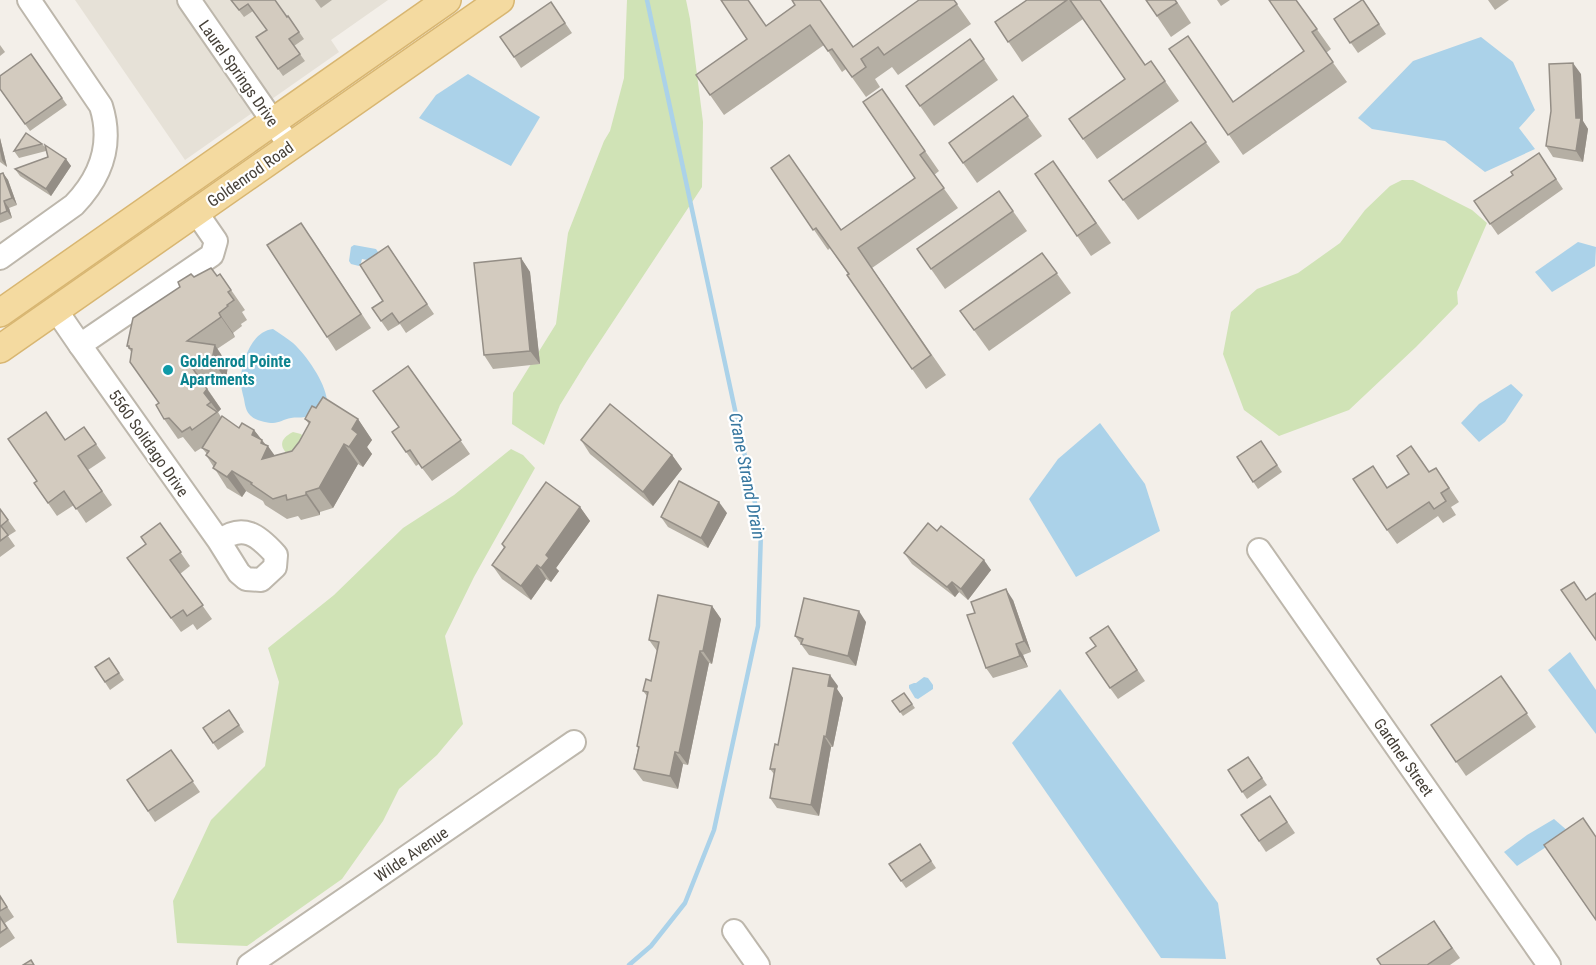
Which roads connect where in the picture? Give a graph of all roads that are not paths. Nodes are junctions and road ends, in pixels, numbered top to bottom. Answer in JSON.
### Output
{"nodes":[{"id":1,"x":29,"y":0,"type":"edge"},
{"id":2,"x":189,"y":0,"type":"edge"},
{"id":3,"x":447,"y":0,"type":"edge"},
{"id":4,"x":489,"y":1,"type":"edge"},
{"id":5,"x":273,"y":122,"type":"junction"},
{"id":6,"x":290,"y":146,"type":"junction"},
{"id":7,"x":196,"y":212,"type":"junction"},
{"id":8,"x":0,"y":258,"type":"edge"},
{"id":9,"x":56,"y":310,"type":"junction"},
{"id":10,"x":0,"y":313,"type":"edge"},
{"id":11,"x":80,"y":345,"type":"junction"},
{"id":12,"x":0,"y":349,"type":"edge"},
{"id":13,"x":219,"y":541,"type":"dead end"},
{"id":14,"x":1259,"y":550,"type":"dead end"},
{"id":15,"x":574,"y":742,"type":"dead end"},
{"id":16,"x":734,"y":931,"type":"dead end"},
{"id":17,"x":249,"y":965,"type":"edge"},
{"id":18,"x":758,"y":965,"type":"edge"},
{"id":19,"x":1549,"y":965,"type":"edge"}],
"edges":[{"from":1,"to":8,"type":"street"},
{"from":2,"to":5,"type":"street","name":"Laurel Springs Drive"},
{"from":3,"to":5,"type":"main road","name":"Goldenrod Road"},
{"from":4,"to":6,"type":"main road","name":"Goldenrod Road"},
{"from":5,"to":6,"type":"street","name":"Laurel Springs Drive"},
{"from":5,"to":10,"type":"main road","name":"Goldenrod Road"},
{"from":6,"to":7,"type":"main road","name":"Goldenrod Road"},
{"from":7,"to":9,"type":"main road","name":"Goldenrod Road"},
{"from":7,"to":11,"type":"street"},
{"from":9,"to":11,"type":"street","name":"5560 Solidago Drive"},
{"from":9,"to":12,"type":"main road","name":"Goldenrod Road"},
{"from":11,"to":13,"type":"street","name":"5560 Solidago Drive"},
{"from":14,"to":19,"type":"street","name":"Gardner Street"},
{"from":15,"to":17,"type":"street","name":"Wilde Avenue"},
{"from":16,"to":18,"type":"street"}]}
